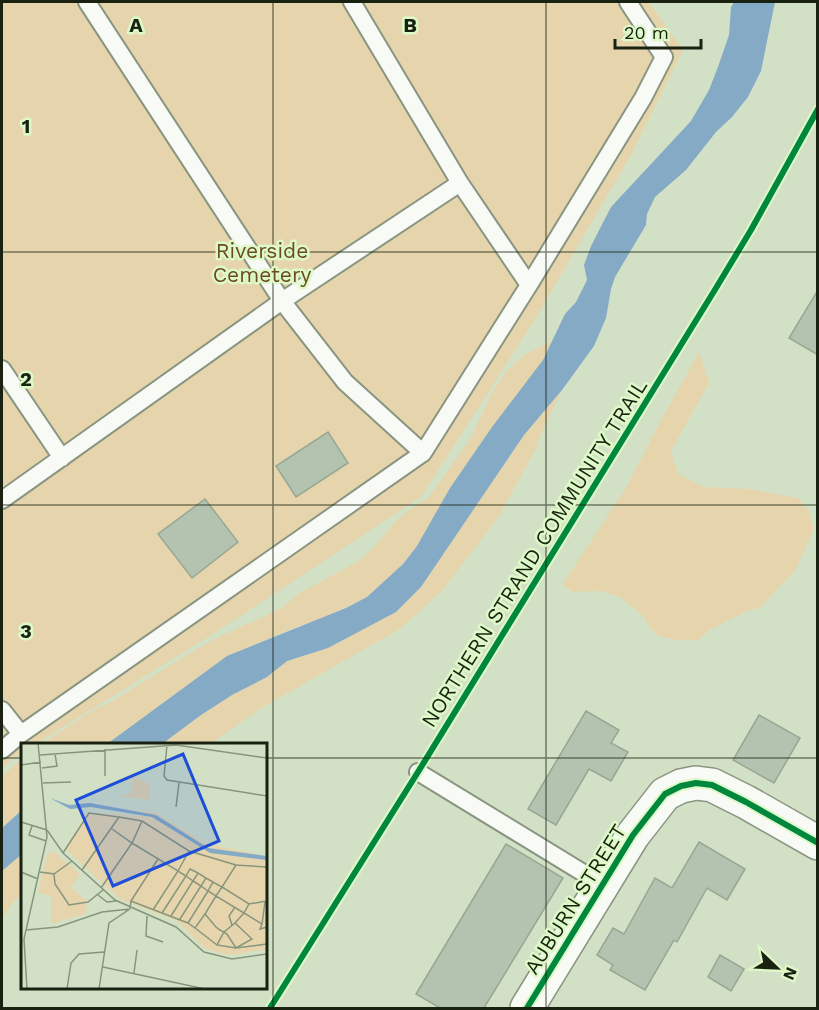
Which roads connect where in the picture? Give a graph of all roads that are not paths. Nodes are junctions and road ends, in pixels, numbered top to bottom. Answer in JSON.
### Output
{"nodes":[{"id":1,"x":87,"y":2,"type":"edge"},
{"id":2,"x":352,"y":2,"type":"edge"},
{"id":3,"x":628,"y":2,"type":"edge"},
{"id":4,"x":460,"y":183,"type":"junction"},
{"id":5,"x":529,"y":285,"type":"junction"},
{"id":6,"x":282,"y":301,"type":"junction"},
{"id":7,"x":2,"y":369,"type":"edge"},
{"id":8,"x":423,"y":453,"type":"junction"},
{"id":9,"x":62,"y":458,"type":"junction"},
{"id":10,"x":2,"y":500,"type":"edge"},
{"id":11,"x":2,"y":710,"type":"edge"},
{"id":12,"x":21,"y":734,"type":"junction"},
{"id":13,"x":2,"y":750,"type":"edge"},
{"id":14,"x":418,"y":772,"type":"dead end"},
{"id":15,"x":818,"y":843,"type":"edge"},
{"id":16,"x":603,"y":885,"type":"junction"},
{"id":17,"x":527,"y":1008,"type":"edge"}],
"edges":[{"from":1,"to":6,"type":"lane"},
{"from":2,"to":4,"type":"lane"},
{"from":3,"to":5,"type":"lane"},
{"from":4,"to":5,"type":"lane"},
{"from":4,"to":6,"type":"lane"},
{"from":5,"to":8,"type":"lane"},
{"from":6,"to":8,"type":"lane"},
{"from":6,"to":9,"type":"lane"},
{"from":7,"to":9,"type":"lane"},
{"from":8,"to":12,"type":"lane"},
{"from":9,"to":10,"type":"lane"},
{"from":11,"to":12,"type":"lane"},
{"from":12,"to":13,"type":"lane"},
{"from":14,"to":16,"type":"lane"},
{"from":15,"to":16,"type":"street","name":"AUBURN STREET"},
{"from":16,"to":17,"type":"street","name":"AUBURN STREET"}]}
